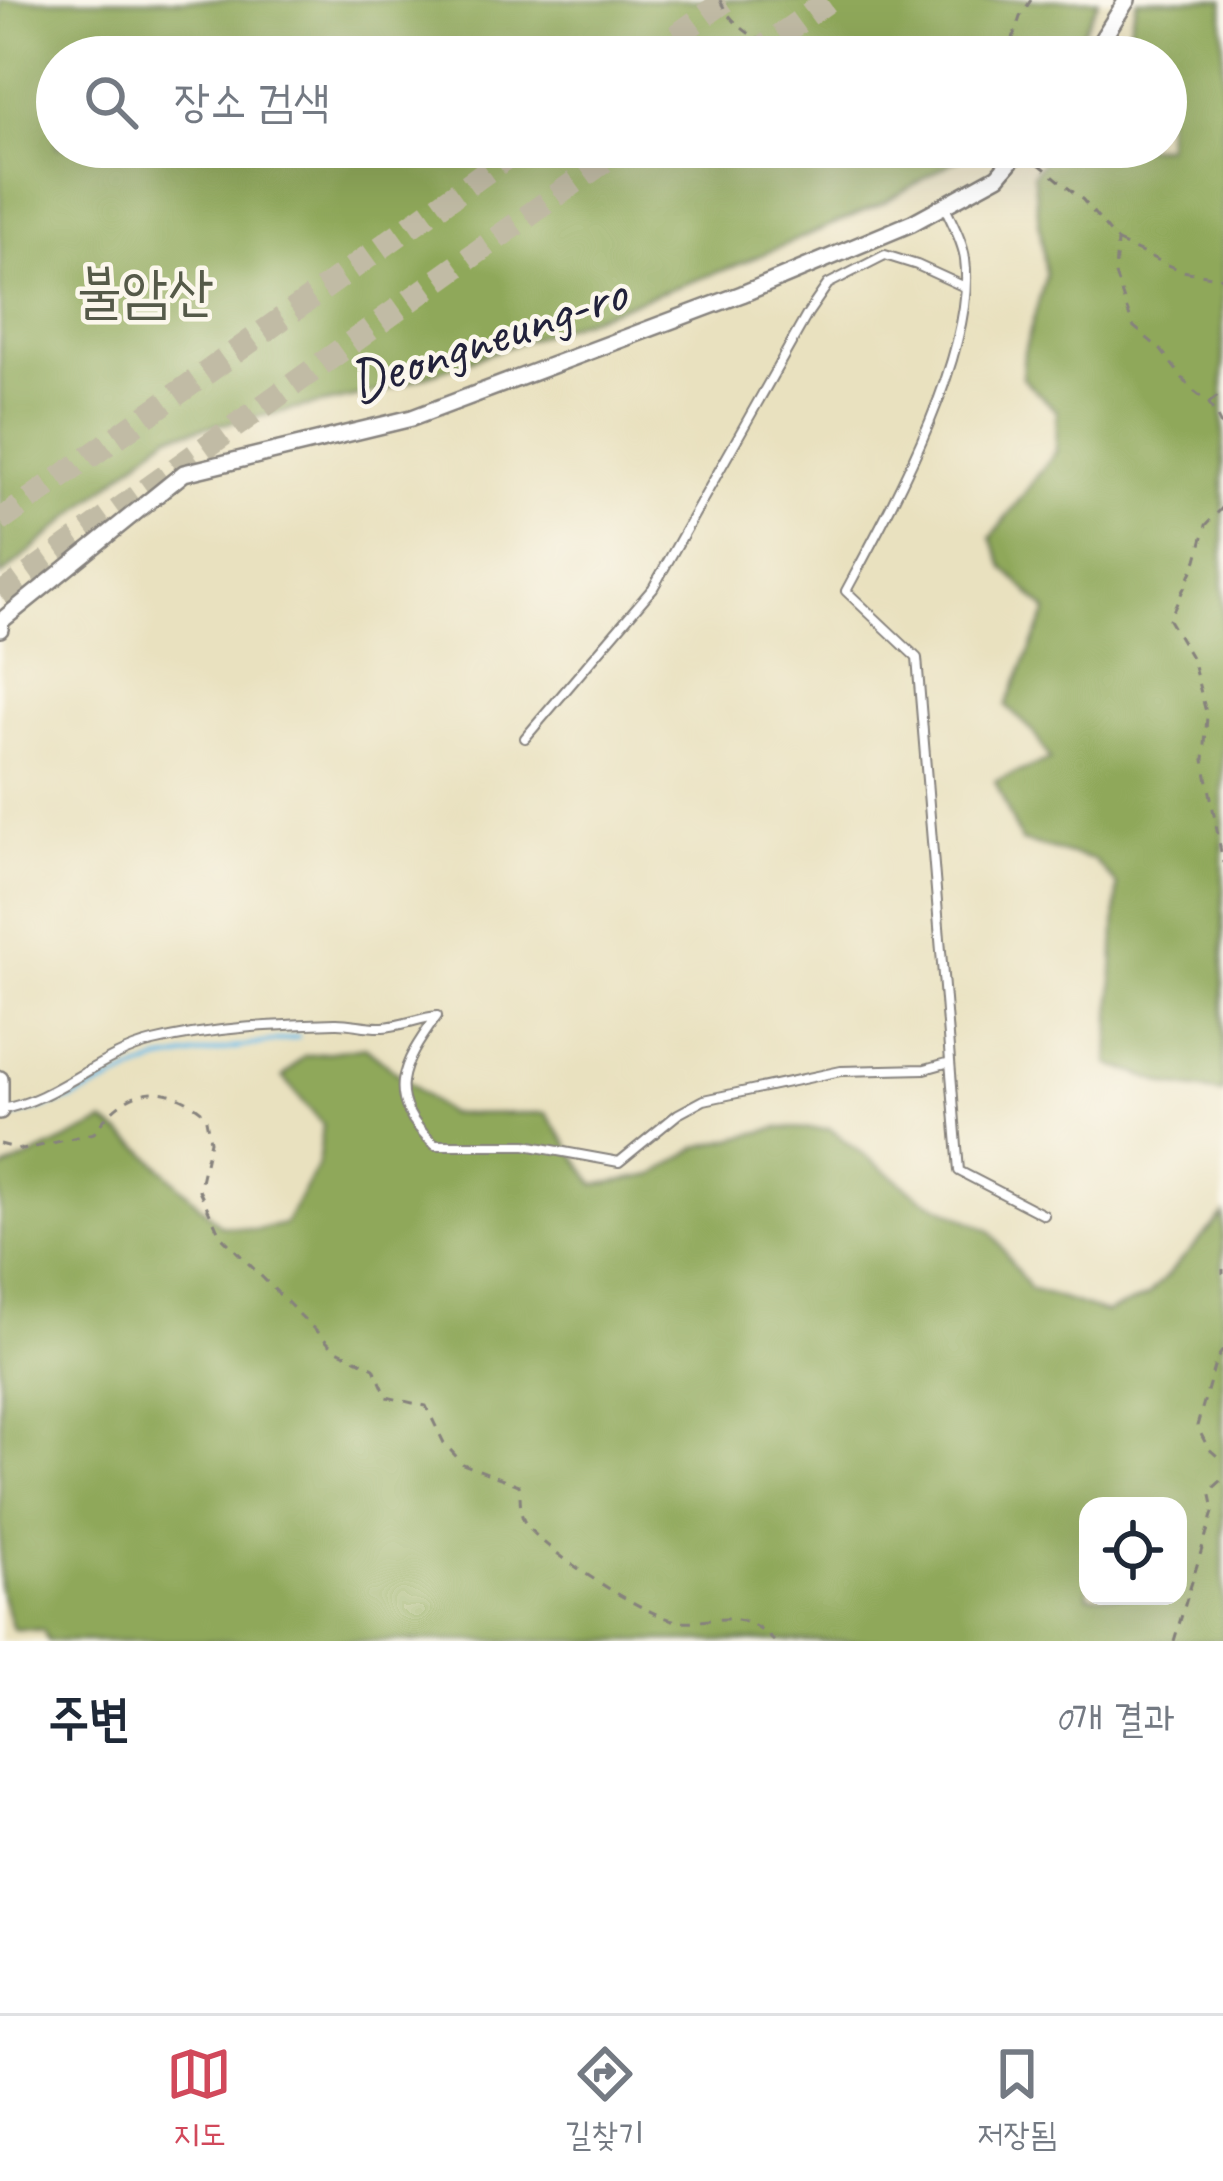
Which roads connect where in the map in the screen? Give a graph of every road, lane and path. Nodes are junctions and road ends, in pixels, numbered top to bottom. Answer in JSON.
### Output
{"nodes":[{"id":1,"x":720,"y":0,"type":"edge"},
{"id":2,"x":1031,"y":0,"type":"edge"},
{"id":3,"x":1127,"y":0,"type":"edge"},
{"id":4,"x":755,"y":36,"type":"edge"},
{"id":5,"x":1014,"y":36,"type":"edge"},
{"id":6,"x":1104,"y":36,"type":"edge"},
{"id":7,"x":1005,"y":168,"type":"edge"},
{"id":8,"x":1045,"y":168,"type":"edge"},
{"id":9,"x":944,"y":206,"type":"junction"},
{"id":10,"x":1117,"y":241,"type":"junction"},
{"id":11,"x":1223,"y":278,"type":"edge"},
{"id":12,"x":965,"y":287,"type":"junction"},
{"id":13,"x":1223,"y":392,"type":"edge"},
{"id":14,"x":1209,"y":404,"type":"junction"},
{"id":15,"x":1223,"y":429,"type":"edge"},
{"id":16,"x":1223,"y":507,"type":"edge"},
{"id":17,"x":0,"y":629,"type":"edge"},
{"id":18,"x":525,"y":738,"type":"dead end"},
{"id":19,"x":1223,"y":862,"type":"edge"},
{"id":20,"x":950,"y":1062,"type":"junction"},
{"id":21,"x":0,"y":1078,"type":"edge"},
{"id":22,"x":1,"y":1110,"type":"edge"},
{"id":23,"x":0,"y":1144,"type":"edge"},
{"id":24,"x":1044,"y":1215,"type":"dead end"},
{"id":25,"x":1223,"y":1350,"type":"edge"},
{"id":26,"x":1223,"y":1461,"type":"edge"},
{"id":27,"x":1223,"y":1479,"type":"edge"},
{"id":28,"x":774,"y":1641,"type":"edge"},
{"id":29,"x":1174,"y":1641,"type":"edge"}],
"edges":[{"from":1,"to":4,"type":"path"},
{"from":2,"to":5,"type":"path"},
{"from":3,"to":6,"type":"street"},
{"from":7,"to":9,"type":"street","name":"Deongneung-ro"},
{"from":8,"to":10,"type":"path","bridge":true},
{"from":9,"to":12,"type":"lane"},
{"from":9,"to":17,"type":"street","name":"Deongneung-ro"},
{"from":10,"to":11,"type":"path"},
{"from":10,"to":14,"type":"path"},
{"from":12,"to":18,"type":"lane"},
{"from":12,"to":20,"type":"lane"},
{"from":13,"to":14,"type":"path"},
{"from":14,"to":15,"type":"path"},
{"from":16,"to":19,"type":"path"},
{"from":20,"to":22,"type":"lane"},
{"from":20,"to":24,"type":"lane"},
{"from":21,"to":22,"type":"street"},
{"from":23,"to":28,"type":"path"},
{"from":25,"to":26,"type":"path"},
{"from":27,"to":29,"type":"path"}]}
